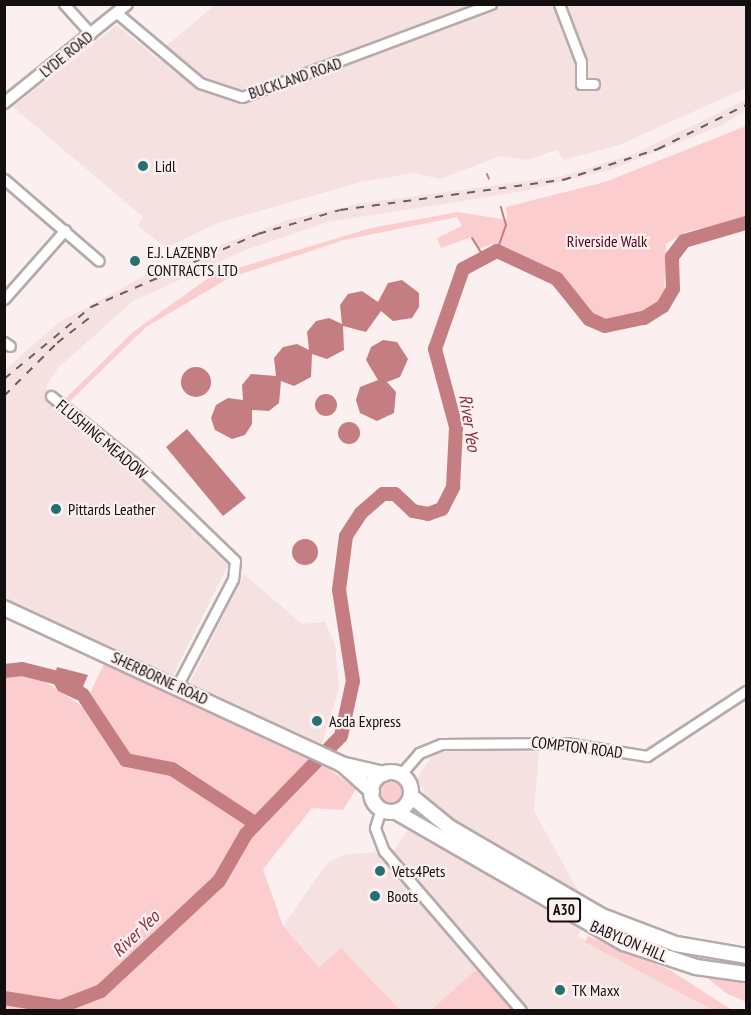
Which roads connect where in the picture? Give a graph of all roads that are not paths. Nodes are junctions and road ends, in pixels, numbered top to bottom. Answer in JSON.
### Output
{"nodes":[{"id":1,"x":64,"y":4,"type":"edge"},
{"id":2,"x":127,"y":4,"type":"edge"},
{"id":3,"x":491,"y":4,"type":"edge"},
{"id":4,"x":559,"y":4,"type":"edge"},
{"id":5,"x":117,"y":14,"type":"junction"},
{"id":6,"x":91,"y":34,"type":"junction"},
{"id":7,"x":594,"y":84,"type":"dead end"},
{"id":8,"x":4,"y":103,"type":"edge"},
{"id":9,"x":4,"y":179,"type":"edge"},
{"id":10,"x":65,"y":230,"type":"junction"},
{"id":11,"x":99,"y":261,"type":"dead end"},
{"id":12,"x":4,"y":299,"type":"edge"},
{"id":13,"x":51,"y":396,"type":"dead end"},
{"id":14,"x":4,"y":608,"type":"edge"},
{"id":15,"x":177,"y":686,"type":"junction"},
{"id":16,"x":747,"y":691,"type":"edge"},
{"id":17,"x":341,"y":764,"type":"junction"},
{"id":18,"x":384,"y":774,"type":"junction"},
{"id":19,"x":400,"y":775,"type":"junction"},
{"id":20,"x":372,"y":791,"type":"junction"},
{"id":21,"x":411,"y":796,"type":"junction"},
{"id":22,"x":381,"y":810,"type":"junction"},
{"id":23,"x":396,"y":812,"type":"junction"},
{"id":24,"x":554,"y":896,"type":"junction"},
{"id":25,"x":747,"y":956,"type":"edge"},
{"id":26,"x":747,"y":974,"type":"edge"},
{"id":27,"x":521,"y":1011,"type":"edge"}],
"edges":[{"from":1,"to":6,"type":"street"},
{"from":2,"to":5,"type":"street","name":"LYDE ROAD"},
{"from":3,"to":5,"type":"street","name":"BUCKLAND ROAD"},
{"from":4,"to":7,"type":"street"},
{"from":5,"to":6,"type":"street","name":"LYDE ROAD"},
{"from":6,"to":8,"type":"street","name":"LYDE ROAD"},
{"from":9,"to":10,"type":"street"},
{"from":10,"to":11,"type":"street"},
{"from":10,"to":12,"type":"street"},
{"from":13,"to":15,"type":"street","name":"FLUSHING MEADOW"},
{"from":14,"to":15,"type":"main road","name":"SHERBORNE ROAD"},
{"from":15,"to":17,"type":"main road","name":"SHERBORNE ROAD"},
{"from":16,"to":19,"type":"street","name":"COMPTON ROAD"},
{"from":17,"to":18,"type":"main road"},
{"from":17,"to":20,"type":"main road"},
{"from":18,"to":19,"type":"main road"},
{"from":18,"to":20,"type":"main road"},
{"from":19,"to":21,"type":"main road","number":"A30"},
{"from":20,"to":22,"type":"main road"},
{"from":21,"to":23,"type":"main road"},
{"from":21,"to":24,"type":"main road","name":"BABYLON HILL","number":"A30"},
{"from":22,"to":23,"type":"main road","number":"A30"},
{"from":22,"to":27,"type":"street"},
{"from":23,"to":24,"type":"main road","name":"BABYLON HILL","number":"A30"},
{"from":24,"to":25,"type":"main road","name":"BABYLON HILL","number":"A30"},
{"from":24,"to":26,"type":"main road","name":"BABYLON HILL","number":"A30"}]}
